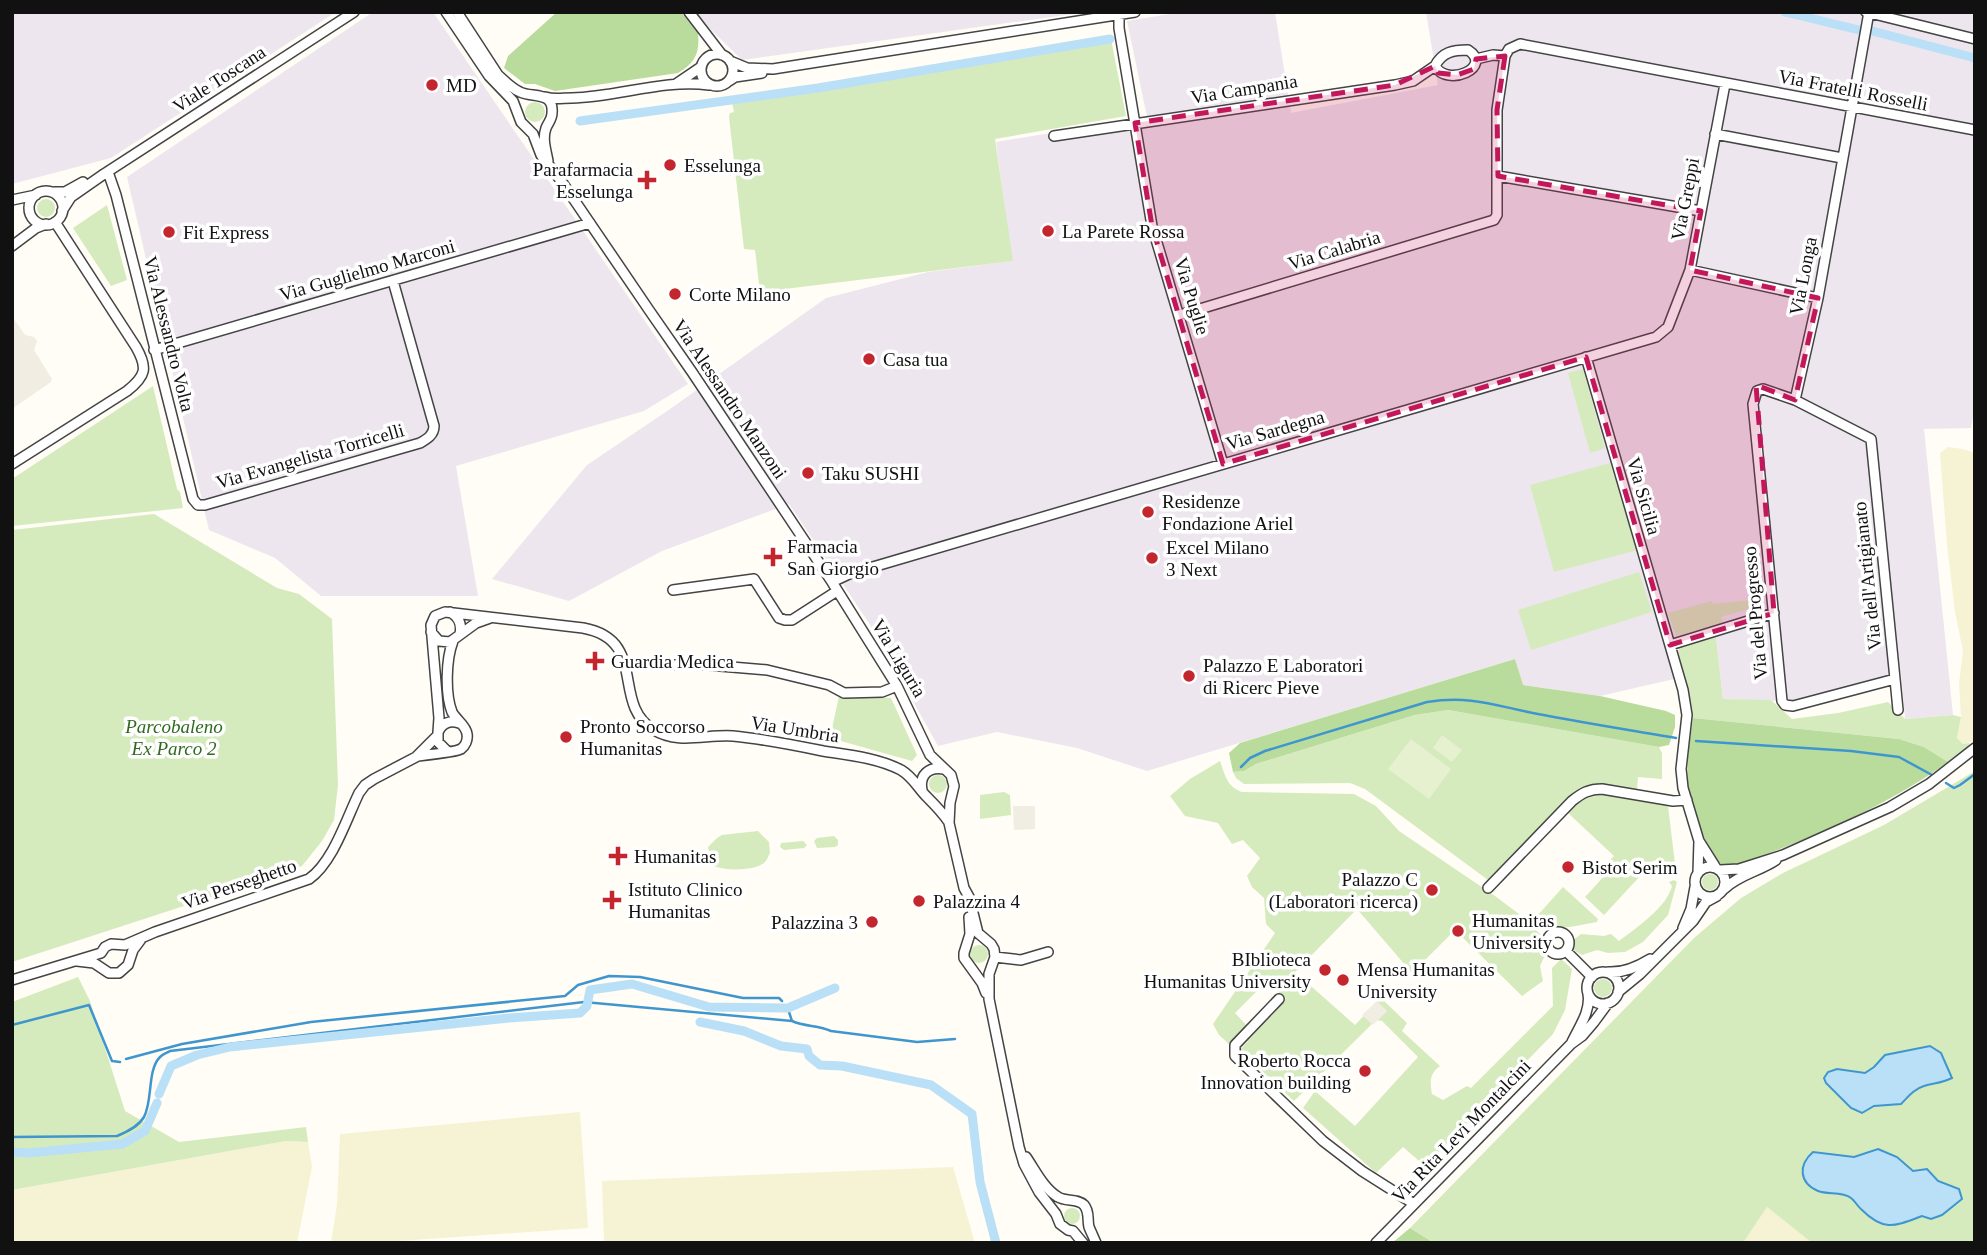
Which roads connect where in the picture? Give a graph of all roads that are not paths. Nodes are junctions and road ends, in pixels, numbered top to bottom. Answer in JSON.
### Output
{"nodes":[{"id":1,"x":354,"y":12,"type":"edge"},
{"id":2,"x":446,"y":12,"type":"edge"},
{"id":3,"x":457,"y":12,"type":"edge"},
{"id":4,"x":689,"y":12,"type":"edge"},
{"id":5,"x":1135,"y":12,"type":"edge"},
{"id":6,"x":1868,"y":12,"type":"edge"},
{"id":7,"x":1119,"y":14,"type":"edge"},
{"id":8,"x":704,"y":32,"type":"junction"},
{"id":9,"x":1975,"y":39,"type":"edge"},
{"id":10,"x":722,"y":55,"type":"junction"},
{"id":11,"x":1505,"y":56,"type":"junction"},
{"id":12,"x":1476,"y":59,"type":"junction"},
{"id":13,"x":730,"y":61,"type":"junction"},
{"id":14,"x":701,"y":65,"type":"junction"},
{"id":15,"x":1435,"y":66,"type":"junction"},
{"id":16,"x":774,"y":69,"type":"junction"},
{"id":17,"x":729,"y":81,"type":"junction"},
{"id":18,"x":675,"y":84,"type":"junction"},
{"id":19,"x":1725,"y":84,"type":"junction"},
{"id":20,"x":709,"y":85,"type":"junction"},
{"id":21,"x":538,"y":95,"type":"junction"},
{"id":22,"x":588,"y":97,"type":"junction"},
{"id":23,"x":1852,"y":107,"type":"junction"},
{"id":24,"x":518,"y":114,"type":"junction"},
{"id":25,"x":551,"y":118,"type":"junction"},
{"id":26,"x":1135,"y":123,"type":"junction"},
{"id":27,"x":527,"y":127,"type":"junction"},
{"id":28,"x":1975,"y":130,"type":"edge"},
{"id":29,"x":1715,"y":134,"type":"junction"},
{"id":30,"x":1054,"y":136,"type":"dead end"},
{"id":31,"x":1842,"y":158,"type":"junction"},
{"id":32,"x":550,"y":167,"type":"junction"},
{"id":33,"x":106,"y":173,"type":"junction"},
{"id":34,"x":1498,"y":176,"type":"junction"},
{"id":35,"x":52,"y":192,"type":"junction"},
{"id":36,"x":37,"y":194,"type":"junction"},
{"id":37,"x":12,"y":200,"type":"edge"},
{"id":38,"x":62,"y":211,"type":"junction"},
{"id":39,"x":1701,"y":211,"type":"junction"},
{"id":40,"x":32,"y":217,"type":"junction"},
{"id":41,"x":51,"y":223,"type":"junction"},
{"id":42,"x":590,"y":223,"type":"junction"},
{"id":43,"x":25,"y":236,"type":"junction"},
{"id":44,"x":12,"y":246,"type":"edge"},
{"id":45,"x":1690,"y":270,"type":"junction"},
{"id":46,"x":393,"y":281,"type":"junction"},
{"id":47,"x":1818,"y":298,"type":"junction"},
{"id":48,"x":1180,"y":315,"type":"junction"},
{"id":49,"x":154,"y":350,"type":"junction"},
{"id":50,"x":1586,"y":357,"type":"junction"},
{"id":51,"x":1795,"y":400,"type":"junction"},
{"id":52,"x":12,"y":464,"type":"edge"},
{"id":53,"x":1223,"y":464,"type":"junction"},
{"id":54,"x":198,"y":505,"type":"joint"},
{"id":55,"x":835,"y":586,"type":"junction"},
{"id":56,"x":673,"y":590,"type":"dead end"},
{"id":57,"x":450,"y":612,"type":"junction"},
{"id":58,"x":1774,"y":613,"type":"junction"},
{"id":59,"x":491,"y":618,"type":"junction"},
{"id":60,"x":431,"y":631,"type":"junction"},
{"id":61,"x":456,"y":637,"type":"junction"},
{"id":62,"x":1670,"y":645,"type":"junction"},
{"id":63,"x":664,"y":665,"type":"dead end"},
{"id":64,"x":1895,"y":679,"type":"junction"},
{"id":65,"x":898,"y":686,"type":"junction"},
{"id":66,"x":1898,"y":710,"type":"dead end"},
{"id":67,"x":459,"y":723,"type":"junction"},
{"id":68,"x":438,"y":734,"type":"junction"},
{"id":69,"x":1975,"y":748,"type":"edge"},
{"id":70,"x":447,"y":751,"type":"junction"},
{"id":71,"x":930,"y":755,"type":"junction"},
{"id":72,"x":416,"y":757,"type":"junction"},
{"id":73,"x":946,"y":770,"type":"junction"},
{"id":74,"x":902,"y":771,"type":"junction"},
{"id":75,"x":926,"y":772,"type":"junction"},
{"id":76,"x":923,"y":791,"type":"junction"},
{"id":77,"x":952,"y":793,"type":"junction"},
{"id":78,"x":930,"y":799,"type":"junction"},
{"id":79,"x":1687,"y":800,"type":"junction"},
{"id":80,"x":949,"y":823,"type":"junction"},
{"id":81,"x":1699,"y":841,"type":"junction"},
{"id":82,"x":1783,"y":855,"type":"junction"},
{"id":83,"x":1718,"y":869,"type":"junction"},
{"id":84,"x":1698,"y":873,"type":"junction"},
{"id":85,"x":1695,"y":887,"type":"junction"},
{"id":86,"x":964,"y":888,"type":"junction"},
{"id":87,"x":1488,"y":888,"type":"dead end"},
{"id":88,"x":1720,"y":893,"type":"junction"},
{"id":89,"x":1682,"y":930,"type":"junction"},
{"id":90,"x":142,"y":938,"type":"junction"},
{"id":91,"x":984,"y":939,"type":"junction"},
{"id":92,"x":119,"y":945,"type":"junction"},
{"id":93,"x":967,"y":945,"type":"junction"},
{"id":94,"x":1566,"y":951,"type":"dead end"},
{"id":95,"x":1048,"y":952,"type":"dead end"},
{"id":96,"x":101,"y":953,"type":"junction"},
{"id":97,"x":1658,"y":955,"type":"junction"},
{"id":98,"x":74,"y":960,"type":"junction"},
{"id":99,"x":993,"y":961,"type":"junction"},
{"id":100,"x":129,"y":962,"type":"junction"},
{"id":101,"x":102,"y":967,"type":"junction"},
{"id":102,"x":972,"y":968,"type":"junction"},
{"id":103,"x":1606,"y":972,"type":"junction"},
{"id":104,"x":1592,"y":976,"type":"junction"},
{"id":105,"x":12,"y":980,"type":"edge"},
{"id":106,"x":1587,"y":992,"type":"junction"},
{"id":107,"x":1618,"y":992,"type":"junction"},
{"id":108,"x":989,"y":999,"type":"junction"},
{"id":109,"x":1279,"y":999,"type":"dead end"},
{"id":110,"x":1608,"y":1003,"type":"junction"},
{"id":111,"x":1571,"y":1044,"type":"junction"},
{"id":112,"x":1019,"y":1147,"type":"junction"},
{"id":113,"x":1071,"y":1200,"type":"junction"},
{"id":114,"x":1414,"y":1204,"type":"junction"},
{"id":115,"x":1058,"y":1219,"type":"junction"},
{"id":116,"x":1088,"y":1220,"type":"junction"},
{"id":117,"x":1073,"y":1231,"type":"junction"},
{"id":118,"x":1083,"y":1243,"type":"edge"},
{"id":119,"x":1096,"y":1243,"type":"edge"},
{"id":120,"x":1376,"y":1243,"type":"edge"}],
"edges":[{"from":1,"to":33,"type":"street","name":"Viale Toscana"},
{"from":2,"to":24,"type":"street","name":"Via Alessandro Manzoni"},
{"from":3,"to":21,"type":"street"},
{"from":4,"to":8,"type":"street"},
{"from":5,"to":7,"type":"street"},
{"from":6,"to":9,"type":"street"},
{"from":6,"to":23,"type":"street","name":"Via Longa"},
{"from":7,"to":16,"type":"street"},
{"from":7,"to":26,"type":"street","name":"Via Puglie"},
{"from":8,"to":10,"type":"street"},
{"from":8,"to":14,"type":"street"},
{"from":10,"to":13,"type":"street"},
{"from":10,"to":14,"type":"street"},
{"from":11,"to":12,"type":"street","name":"Via Campania"},
{"from":11,"to":19,"type":"street","name":"Via Fratelli Rosselli"},
{"from":11,"to":34,"type":"street"},
{"from":12,"to":15,"type":"street","name":"Via Campania"},
{"from":12,"to":15,"type":"street","name":"Via Campania"},
{"from":13,"to":16,"type":"street"},
{"from":13,"to":17,"type":"street"},
{"from":14,"to":18,"type":"street"},
{"from":14,"to":20,"type":"street"},
{"from":15,"to":26,"type":"street","name":"Via Campania"},
{"from":16,"to":17,"type":"street"},
{"from":17,"to":20,"type":"street"},
{"from":18,"to":20,"type":"street"},
{"from":18,"to":22,"type":"street"},
{"from":19,"to":23,"type":"street","name":"Via Fratelli Rosselli"},
{"from":19,"to":29,"type":"street","name":"Via Greppi"},
{"from":21,"to":22,"type":"street"},
{"from":21,"to":24,"type":"street"},
{"from":21,"to":25,"type":"street","name":"Via Alessandro Manzoni"},
{"from":22,"to":25,"type":"street"},
{"from":23,"to":28,"type":"street","name":"Via Fratelli Rosselli"},
{"from":23,"to":31,"type":"street","name":"Via Longa"},
{"from":24,"to":27,"type":"street","name":"Via Alessandro Manzoni"},
{"from":25,"to":27,"type":"street"},
{"from":25,"to":32,"type":"street","name":"Via Alessandro Manzoni"},
{"from":26,"to":30,"type":"street","name":"Via Campania"},
{"from":26,"to":48,"type":"street","name":"Via Puglie"},
{"from":27,"to":32,"type":"street","name":"Via Alessandro Manzoni"},
{"from":29,"to":31,"type":"street"},
{"from":29,"to":39,"type":"street","name":"Via Greppi"},
{"from":31,"to":47,"type":"street","name":"Via Longa"},
{"from":32,"to":42,"type":"street","name":"Via Alessandro Manzoni"},
{"from":33,"to":35,"type":"street","name":"Viale Toscana"},
{"from":33,"to":38,"type":"street","name":"Viale Toscana"},
{"from":33,"to":49,"type":"street","name":"Via Alessandro Volta"},
{"from":34,"to":39,"type":"street"},
{"from":34,"to":48,"type":"street","name":"Via Calabria"},
{"from":35,"to":36,"type":"street"},
{"from":35,"to":38,"type":"street"},
{"from":36,"to":37,"type":"street"},
{"from":36,"to":40,"type":"street"},
{"from":37,"to":40,"type":"street"},
{"from":38,"to":41,"type":"street"},
{"from":39,"to":45,"type":"street","name":"Via Greppi"},
{"from":40,"to":41,"type":"street"},
{"from":40,"to":43,"type":"street"},
{"from":41,"to":43,"type":"street"},
{"from":41,"to":52,"type":"street"},
{"from":42,"to":46,"type":"street","name":"Via Guglielmo Marconi"},
{"from":42,"to":55,"type":"street","name":"Via Alessandro Manzoni"},
{"from":43,"to":44,"type":"street"},
{"from":45,"to":47,"type":"street"},
{"from":45,"to":50,"type":"street","name":"Via Sardegna"},
{"from":46,"to":49,"type":"street","name":"Via Guglielmo Marconi"},
{"from":46,"to":54,"type":"street","name":"Via Evangelista Torricelli"},
{"from":47,"to":51,"type":"street","name":"Via Longa"},
{"from":48,"to":53,"type":"street","name":"Via Puglie"},
{"from":49,"to":54,"type":"street","name":"Via Alessandro Volta"},
{"from":50,"to":53,"type":"street","name":"Via Sardegna"},
{"from":50,"to":62,"type":"street","name":"Via Sicilia"},
{"from":51,"to":58,"type":"street","name":"Via del Progresso"},
{"from":51,"to":64,"type":"street","name":"Via dell'Artigianato"},
{"from":53,"to":55,"type":"street","name":"Via Sardegna"},
{"from":55,"to":56,"type":"street","name":"Via Sardegna"},
{"from":55,"to":65,"type":"street","name":"Via Liguria"},
{"from":57,"to":59,"type":"street"},
{"from":57,"to":60,"type":"street"},
{"from":57,"to":61,"type":"street"},
{"from":58,"to":62,"type":"street"},
{"from":58,"to":64,"type":"street","name":"Via del Progresso"},
{"from":59,"to":61,"type":"street"},
{"from":59,"to":74,"type":"street","name":"Via Umbria"},
{"from":60,"to":61,"type":"street"},
{"from":60,"to":68,"type":"street"},
{"from":61,"to":67,"type":"street"},
{"from":62,"to":79,"type":"street","name":"Via Sicilia"},
{"from":63,"to":65,"type":"street"},
{"from":64,"to":66,"type":"street","name":"Via dell'Artigianato"},
{"from":65,"to":71,"type":"street","name":"Via Liguria"},
{"from":67,"to":68,"type":"street"},
{"from":67,"to":70,"type":"street"},
{"from":68,"to":70,"type":"street"},
{"from":68,"to":72,"type":"street","name":"Via Perseghetto"},
{"from":69,"to":82,"type":"street","name":"Via Rita Levi Montalcini"},
{"from":70,"to":72,"type":"street","name":"Via Perseghetto"},
{"from":71,"to":73,"type":"street","name":"Via Liguria"},
{"from":71,"to":75,"type":"street","name":"Via Liguria"},
{"from":72,"to":90,"type":"street","name":"Via Perseghetto"},
{"from":73,"to":75,"type":"street"},
{"from":73,"to":77,"type":"street"},
{"from":74,"to":75,"type":"street"},
{"from":74,"to":76,"type":"street","name":"Via Umbria"},
{"from":75,"to":76,"type":"street"},
{"from":76,"to":78,"type":"street"},
{"from":77,"to":78,"type":"street"},
{"from":77,"to":80,"type":"street"},
{"from":78,"to":80,"type":"street"},
{"from":79,"to":81,"type":"street","name":"Via Sicilia"},
{"from":79,"to":87,"type":"street"},
{"from":80,"to":86,"type":"street"},
{"from":81,"to":83,"type":"street"},
{"from":81,"to":84,"type":"street"},
{"from":82,"to":83,"type":"street","name":"Via Rita Levi Montalcini"},
{"from":82,"to":88,"type":"street","name":"Via Rita Levi Montalcini"},
{"from":83,"to":84,"type":"street","name":"Via Rita Levi Montalcini"},
{"from":83,"to":88,"type":"street"},
{"from":84,"to":85,"type":"street","name":"Via Rita Levi Montalcini"},
{"from":85,"to":88,"type":"street"},
{"from":85,"to":89,"type":"street","name":"Via Rita Levi Montalcini"},
{"from":86,"to":91,"type":"street"},
{"from":86,"to":93,"type":"street"},
{"from":88,"to":89,"type":"street","name":"Via Rita Levi Montalcini"},
{"from":89,"to":97,"type":"street","name":"Via Rita Levi Montalcini"},
{"from":90,"to":92,"type":"street","name":"Via Perseghetto"},
{"from":90,"to":100,"type":"street"},
{"from":91,"to":93,"type":"street"},
{"from":91,"to":99,"type":"street"},
{"from":92,"to":96,"type":"street"},
{"from":92,"to":100,"type":"street"},
{"from":93,"to":102,"type":"street"},
{"from":94,"to":104,"type":"street"},
{"from":95,"to":99,"type":"street"},
{"from":96,"to":98,"type":"street"},
{"from":96,"to":101,"type":"street"},
{"from":97,"to":103,"type":"street","name":"Via Rita Levi Montalcini"},
{"from":97,"to":107,"type":"street","name":"Via Rita Levi Montalcini"},
{"from":98,"to":101,"type":"street"},
{"from":98,"to":105,"type":"street"},
{"from":99,"to":102,"type":"street"},
{"from":99,"to":108,"type":"street"},
{"from":100,"to":101,"type":"street"},
{"from":102,"to":108,"type":"street"},
{"from":103,"to":104,"type":"street","name":"Via Rita Levi Montalcini"},
{"from":103,"to":107,"type":"street"},
{"from":104,"to":106,"type":"street","name":"Via Rita Levi Montalcini"},
{"from":106,"to":110,"type":"street"},
{"from":106,"to":111,"type":"street","name":"Via Rita Levi Montalcini"},
{"from":107,"to":110,"type":"street","name":"Via Rita Levi Montalcini"},
{"from":108,"to":112,"type":"street"},
{"from":109,"to":114,"type":"street"},
{"from":110,"to":111,"type":"street","name":"Via Rita Levi Montalcini"},
{"from":111,"to":114,"type":"street","name":"Via Rita Levi Montalcini"},
{"from":112,"to":113,"type":"street"},
{"from":112,"to":115,"type":"street"},
{"from":113,"to":115,"type":"street"},
{"from":113,"to":116,"type":"street"},
{"from":114,"to":120,"type":"street","name":"Via Rita Levi Montalcini"},
{"from":115,"to":117,"type":"street"},
{"from":116,"to":117,"type":"street"},
{"from":116,"to":119,"type":"street"},
{"from":117,"to":118,"type":"street"}]}
